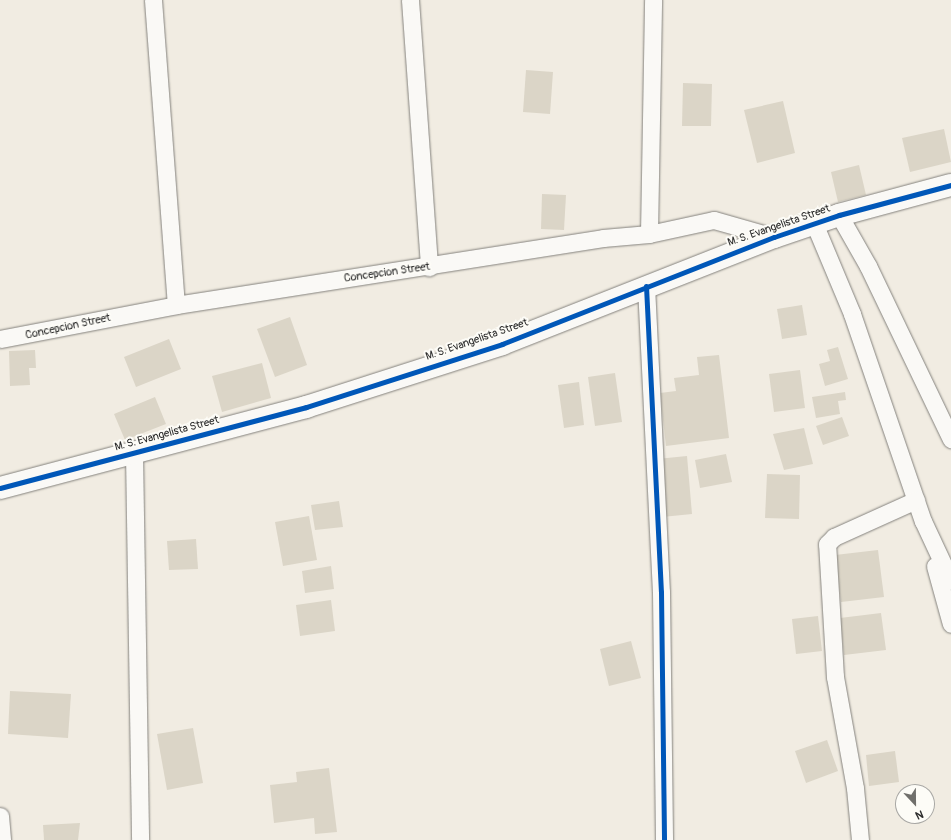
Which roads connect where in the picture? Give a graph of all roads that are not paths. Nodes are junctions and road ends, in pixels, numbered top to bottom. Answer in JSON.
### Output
{"nodes":[{"id":1,"x":153,"y":0,"type":"edge"},
{"id":2,"x":410,"y":0,"type":"edge"},
{"id":3,"x":653,"y":0,"type":"edge"},
{"id":4,"x":951,"y":185,"type":"edge"},
{"id":5,"x":839,"y":215,"type":"junction"},
{"id":6,"x":814,"y":223,"type":"junction"},
{"id":7,"x":649,"y":234,"type":"junction"},
{"id":8,"x":774,"y":237,"type":"junction"},
{"id":9,"x":429,"y":267,"type":"junction"},
{"id":10,"x":646,"y":286,"type":"junction"},
{"id":11,"x":176,"y":304,"type":"junction"},
{"id":12,"x":0,"y":339,"type":"edge"},
{"id":13,"x":951,"y":439,"type":"edge"},
{"id":14,"x":134,"y":453,"type":"junction"},
{"id":15,"x":0,"y":488,"type":"edge"},
{"id":16,"x":916,"y":500,"type":"junction"},
{"id":17,"x":923,"y":521,"type":"junction"},
{"id":18,"x":951,"y":581,"type":"edge"},
{"id":19,"x":951,"y":624,"type":"edge"},
{"id":20,"x":0,"y":816,"type":"edge"},
{"id":21,"x":2,"y":840,"type":"edge"},
{"id":22,"x":140,"y":840,"type":"edge"},
{"id":23,"x":664,"y":840,"type":"edge"},
{"id":24,"x":860,"y":840,"type":"edge"}],
"edges":[{"from":1,"to":11,"type":"street"},
{"from":2,"to":9,"type":"street"},
{"from":3,"to":7,"type":"street"},
{"from":4,"to":5,"type":"street","name":"M. S. Evangelista Street"},
{"from":5,"to":6,"type":"street","name":"M. S. Evangelista Street"},
{"from":5,"to":13,"type":"street"},
{"from":6,"to":8,"type":"street","name":"M. S. Evangelista Street"},
{"from":6,"to":16,"type":"street"},
{"from":7,"to":8,"type":"street","name":"Concepcion Street"},
{"from":7,"to":9,"type":"street","name":"Concepcion Street"},
{"from":8,"to":10,"type":"street","name":"M. S. Evangelista Street"},
{"from":9,"to":11,"type":"street","name":"Concepcion Street"},
{"from":10,"to":14,"type":"street","name":"M. S. Evangelista Street"},
{"from":10,"to":23,"type":"street"},
{"from":11,"to":12,"type":"street","name":"Concepcion Street"},
{"from":14,"to":15,"type":"street","name":"M. S. Evangelista Street"},
{"from":14,"to":22,"type":"street"},
{"from":16,"to":17,"type":"street"},
{"from":16,"to":24,"type":"street"},
{"from":17,"to":18,"type":"street"},
{"from":17,"to":19,"type":"street"},
{"from":20,"to":21,"type":"street"}]}
